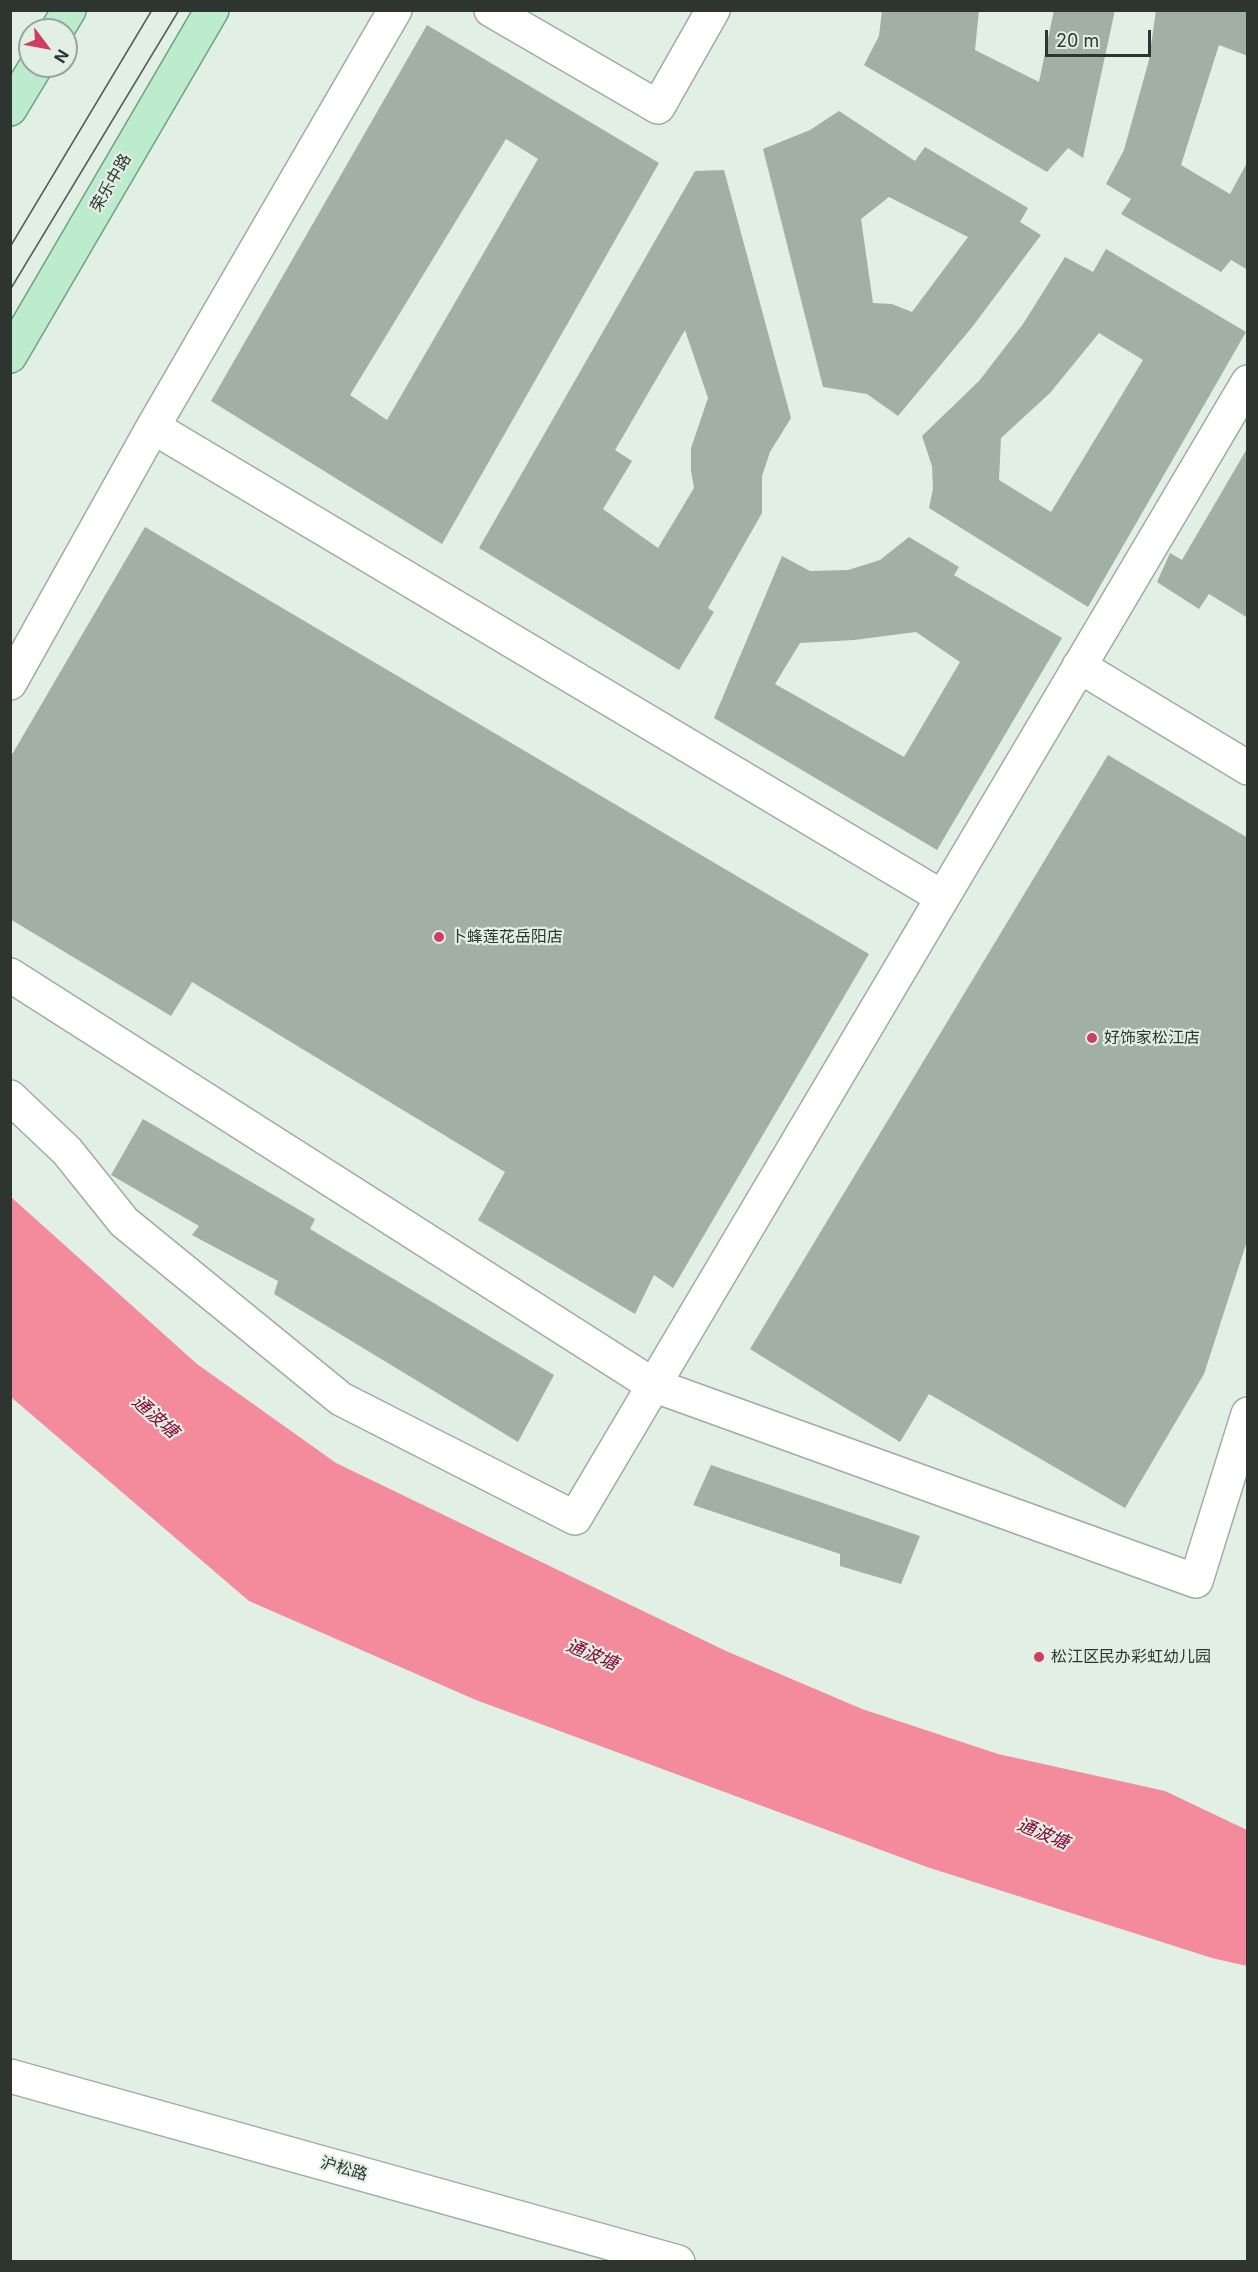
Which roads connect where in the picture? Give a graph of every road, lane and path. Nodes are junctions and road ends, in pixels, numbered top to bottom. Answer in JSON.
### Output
{"nodes":[{"id":1,"x":212,"y":10,"type":"edge"},
{"id":2,"x":395,"y":10,"type":"edge"},
{"id":3,"x":491,"y":10,"type":"edge"},
{"id":4,"x":713,"y":10,"type":"edge"},
{"id":5,"x":29,"y":78,"type":"edge"},
{"id":6,"x":10,"y":109,"type":"edge"},
{"id":7,"x":10,"y":356,"type":"edge"},
{"id":8,"x":1248,"y":382,"type":"edge"},
{"id":9,"x":153,"y":427,"type":"junction"},
{"id":10,"x":1079,"y":666,"type":"junction"},
{"id":11,"x":10,"y":683,"type":"edge"},
{"id":12,"x":1248,"y":768,"type":"edge"},
{"id":13,"x":942,"y":897,"type":"junction"},
{"id":14,"x":10,"y":975,"type":"edge"},
{"id":15,"x":10,"y":1096,"type":"edge"},
{"id":16,"x":653,"y":1385,"type":"junction"},
{"id":17,"x":1248,"y":1414,"type":"edge"},
{"id":18,"x":10,"y":2076,"type":"edge"},
{"id":19,"x":678,"y":2262,"type":"edge"}],
"edges":[{"from":1,"to":7,"type":"main road","name":"荣乐中路"},
{"from":2,"to":9,"type":"street"},
{"from":3,"to":4,"type":"street"},
{"from":5,"to":6,"type":"main road"},
{"from":8,"to":10,"type":"street"},
{"from":9,"to":11,"type":"street"},
{"from":9,"to":13,"type":"street"},
{"from":10,"to":12,"type":"street"},
{"from":10,"to":13,"type":"street"},
{"from":13,"to":16,"type":"street"},
{"from":14,"to":16,"type":"street"},
{"from":15,"to":16,"type":"street"},
{"from":16,"to":17,"type":"street"},
{"from":18,"to":19,"type":"street","name":"沪松路"}]}
